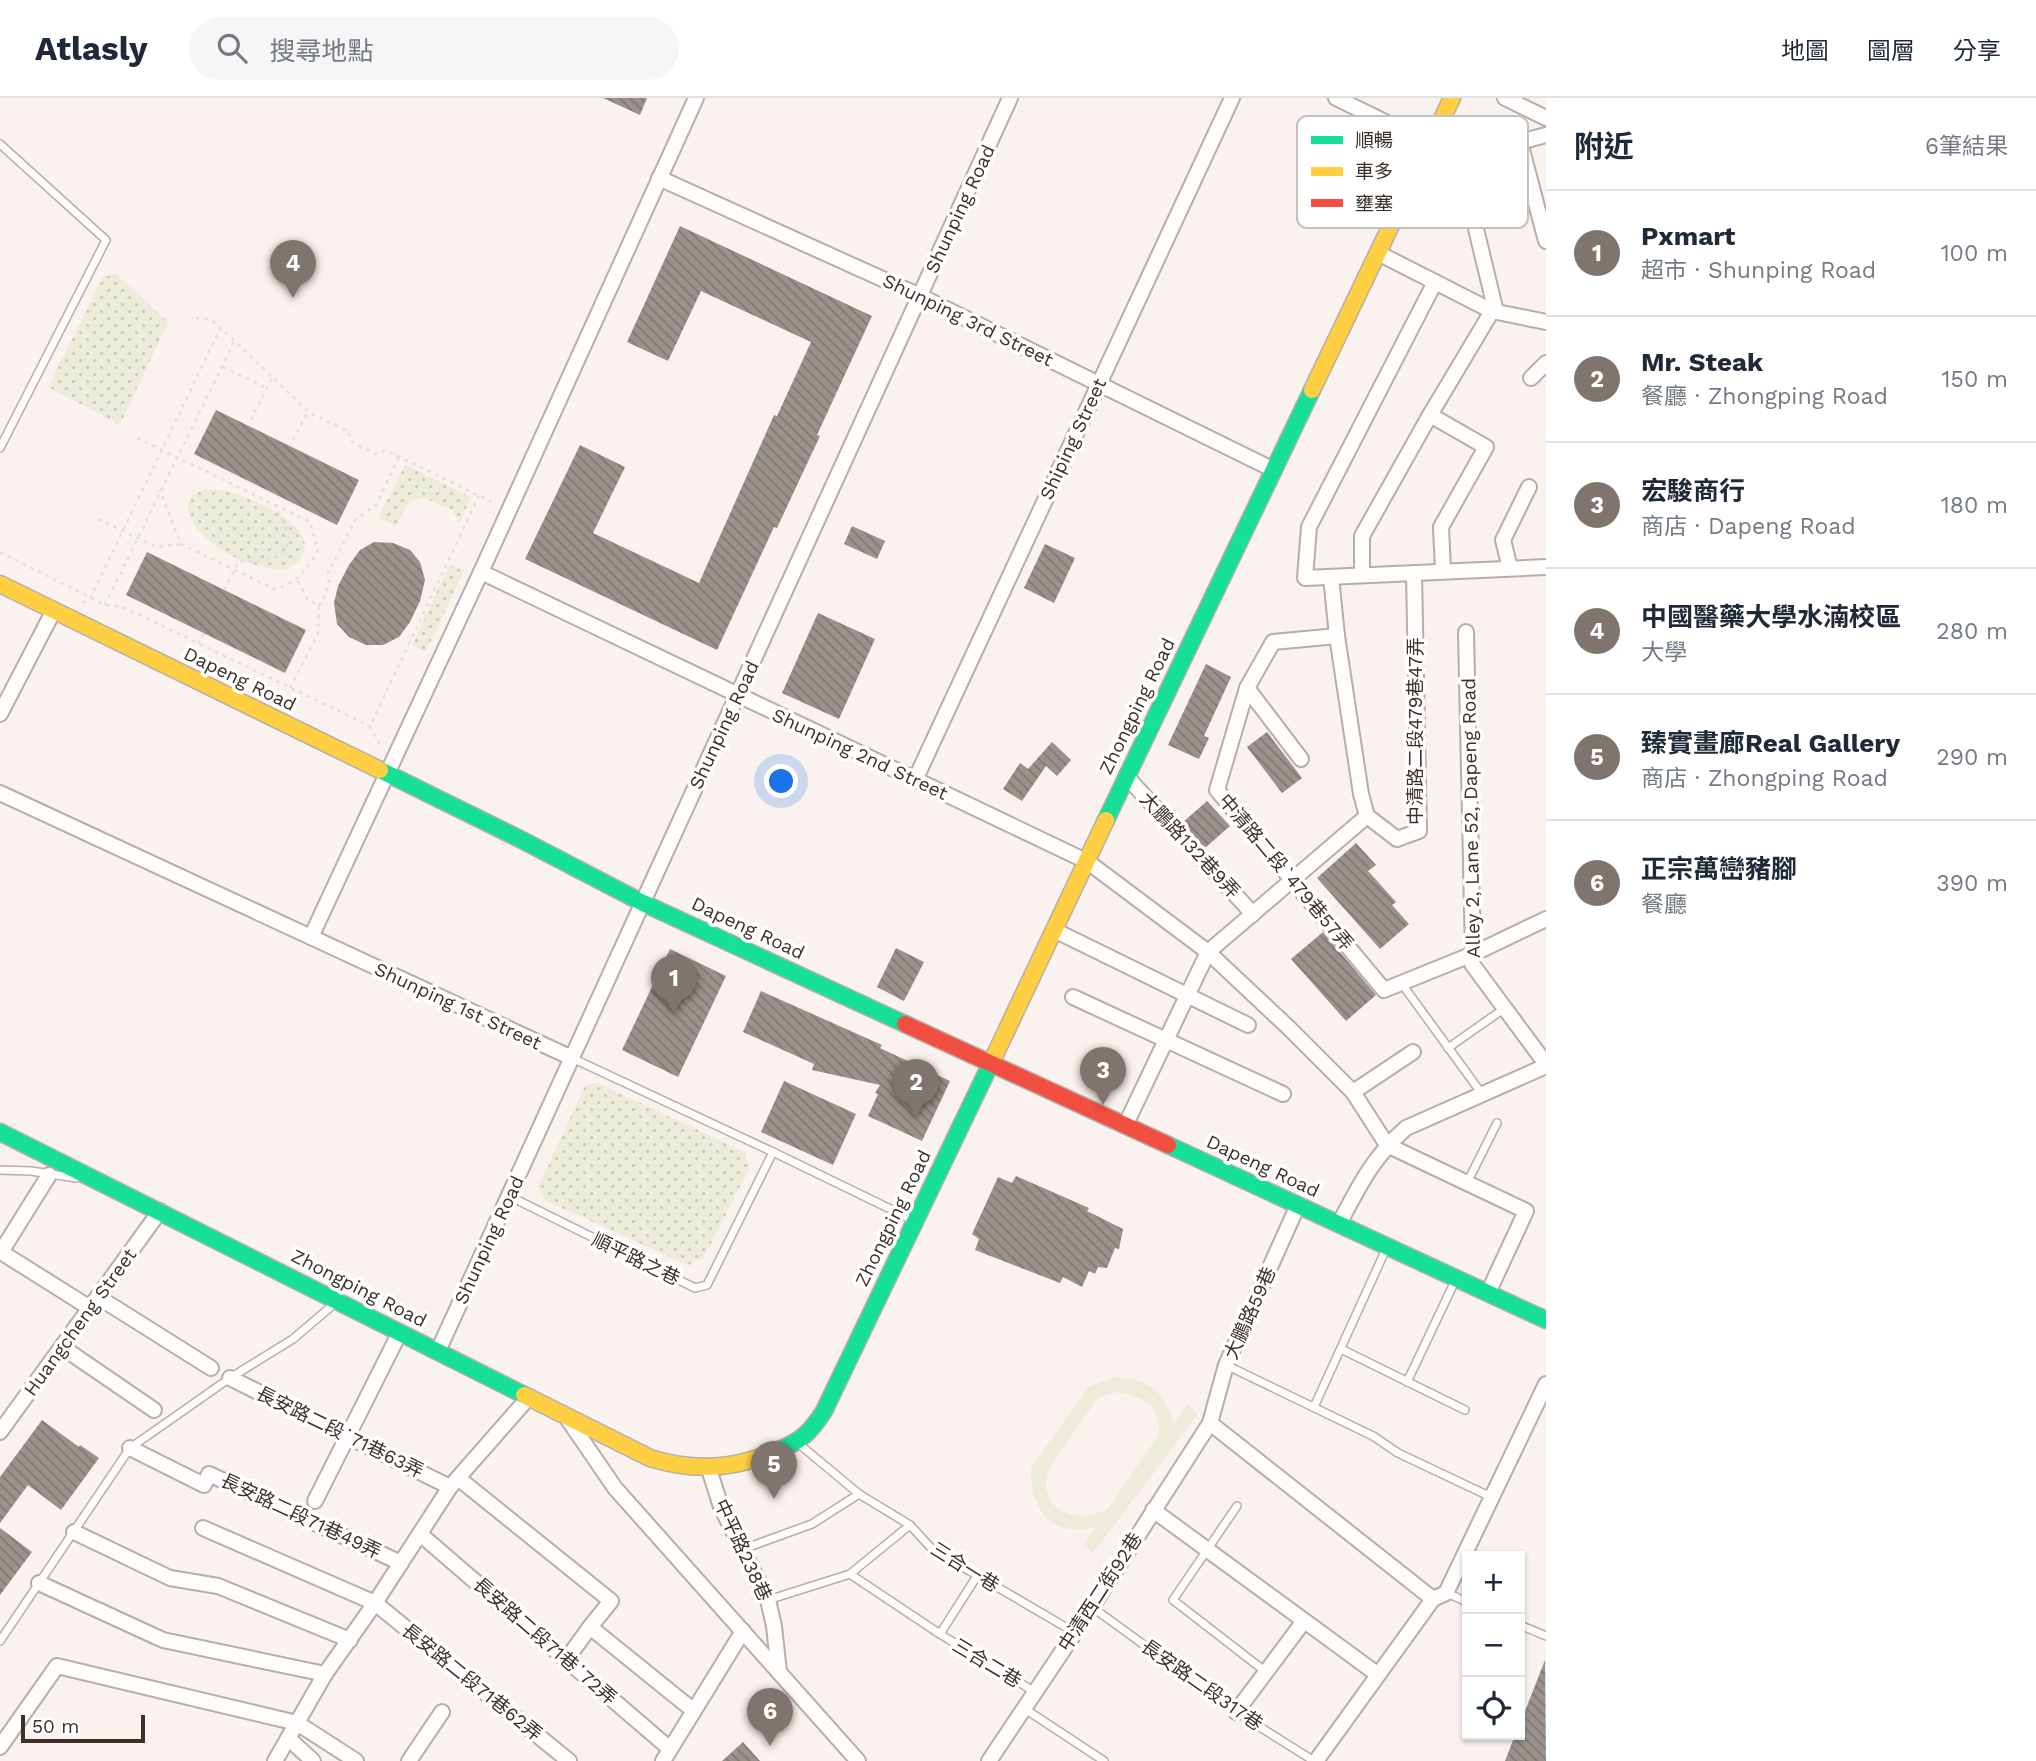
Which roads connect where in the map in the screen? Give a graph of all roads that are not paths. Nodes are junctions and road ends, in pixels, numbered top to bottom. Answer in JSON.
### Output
{"nodes":[{"id":1,"x":696,"y":98,"type":"edge"},
{"id":2,"x":1010,"y":98,"type":"edge"},
{"id":3,"x":1232,"y":98,"type":"edge"},
{"id":4,"x":1336,"y":98,"type":"edge"},
{"id":5,"x":1452,"y":98,"type":"edge"},
{"id":6,"x":1505,"y":98,"type":"edge"},
{"id":7,"x":1373,"y":116,"type":"edge"},
{"id":8,"x":1443,"y":116,"type":"edge"},
{"id":9,"x":1546,"y":118,"type":"edge"},
{"id":10,"x":1546,"y":135,"type":"edge"},
{"id":11,"x":1528,"y":140,"type":"edge"},
{"id":12,"x":0,"y":144,"type":"edge"},
{"id":13,"x":1528,"y":172,"type":"edge"},
{"id":14,"x":659,"y":178,"type":"junction"},
{"id":15,"x":1389,"y":228,"type":"edge"},
{"id":16,"x":1475,"y":228,"type":"edge"},
{"id":17,"x":1546,"y":241,"type":"edge"},
{"id":18,"x":1377,"y":253,"type":"junction"},
{"id":19,"x":1435,"y":282,"type":"junction"},
{"id":20,"x":920,"y":296,"type":"junction"},
{"id":21,"x":1494,"y":312,"type":"junction"},
{"id":22,"x":1546,"y":323,"type":"edge"},
{"id":23,"x":1546,"y":363,"type":"edge"},
{"id":24,"x":1531,"y":378,"type":"dead end"},
{"id":25,"x":1099,"y":383,"type":"junction"},
{"id":26,"x":1430,"y":415,"type":"junction"},
{"id":27,"x":0,"y":448,"type":"edge"},
{"id":28,"x":1274,"y":470,"type":"junction"},
{"id":29,"x":1529,"y":487,"type":"dead end"},
{"id":30,"x":1546,"y":566,"type":"edge"},
{"id":31,"x":1510,"y":568,"type":"junction"},
{"id":32,"x":1443,"y":571,"type":"junction"},
{"id":33,"x":481,"y":572,"type":"junction"},
{"id":34,"x":1414,"y":573,"type":"junction"},
{"id":35,"x":1362,"y":575,"type":"junction"},
{"id":36,"x":1332,"y":577,"type":"junction"},
{"id":37,"x":0,"y":584,"type":"edge"},
{"id":38,"x":54,"y":610,"type":"junction"},
{"id":39,"x":1466,"y":632,"type":"dead end"},
{"id":40,"x":1337,"y":636,"type":"junction"},
{"id":41,"x":1247,"y":688,"type":"junction"},
{"id":42,"x":737,"y":696,"type":"junction"},
{"id":43,"x":0,"y":713,"type":"edge"},
{"id":44,"x":1301,"y":759,"type":"dead end"},
{"id":45,"x":387,"y":775,"type":"junction"},
{"id":46,"x":1126,"y":776,"type":"junction"},
{"id":47,"x":915,"y":780,"type":"junction"},
{"id":48,"x":0,"y":793,"type":"edge"},
{"id":49,"x":1367,"y":816,"type":"junction"},
{"id":50,"x":1088,"y":862,"type":"junction"},
{"id":51,"x":1293,"y":880,"type":"junction"},
{"id":52,"x":643,"y":903,"type":"junction"},
{"id":53,"x":1253,"y":914,"type":"junction"},
{"id":54,"x":1546,"y":919,"type":"edge"},
{"id":55,"x":1054,"y":930,"type":"junction"},
{"id":56,"x":311,"y":937,"type":"junction"},
{"id":57,"x":1209,"y":952,"type":"junction"},
{"id":58,"x":1474,"y":954,"type":"junction"},
{"id":59,"x":1402,"y":984,"type":"junction"},
{"id":60,"x":1188,"y":996,"type":"junction"},
{"id":61,"x":1073,"y":997,"type":"dead end"},
{"id":62,"x":1505,"y":1008,"type":"junction"},
{"id":63,"x":1248,"y":1025,"type":"dead end"},
{"id":64,"x":1166,"y":1040,"type":"junction"},
{"id":65,"x":1448,"y":1048,"type":"junction"},
{"id":66,"x":1413,"y":1052,"type":"dead end"},
{"id":67,"x":572,"y":1058,"type":"junction"},
{"id":68,"x":990,"y":1063,"type":"junction"},
{"id":69,"x":1546,"y":1065,"type":"edge"},
{"id":70,"x":1353,"y":1092,"type":"junction"},
{"id":71,"x":1283,"y":1094,"type":"dead end"},
{"id":72,"x":1482,"y":1094,"type":"junction"},
{"id":73,"x":1497,"y":1123,"type":"dead end"},
{"id":74,"x":1125,"y":1126,"type":"junction"},
{"id":75,"x":0,"y":1132,"type":"edge"},
{"id":76,"x":1387,"y":1144,"type":"junction"},
{"id":77,"x":773,"y":1152,"type":"junction"},
{"id":78,"x":0,"y":1170,"type":"edge"},
{"id":79,"x":49,"y":1175,"type":"junction"},
{"id":80,"x":101,"y":1182,"type":"junction"},
{"id":81,"x":1467,"y":1183,"type":"junction"},
{"id":82,"x":509,"y":1196,"type":"junction"},
{"id":83,"x":1298,"y":1205,"type":"junction"},
{"id":84,"x":160,"y":1212,"type":"junction"},
{"id":85,"x":915,"y":1221,"type":"junction"},
{"id":86,"x":1339,"y":1224,"type":"junction"},
{"id":87,"x":1387,"y":1246,"type":"junction"},
{"id":88,"x":1456,"y":1278,"type":"junction"},
{"id":89,"x":1488,"y":1293,"type":"junction"},
{"id":90,"x":337,"y":1301,"type":"junction"},
{"id":91,"x":94,"y":1303,"type":"junction"},
{"id":92,"x":1546,"y":1320,"type":"edge"},
{"id":93,"x":400,"y":1332,"type":"junction"},
{"id":94,"x":62,"y":1347,"type":"junction"},
{"id":95,"x":1341,"y":1349,"type":"junction"},
{"id":96,"x":438,"y":1351,"type":"junction"},
{"id":97,"x":1226,"y":1365,"type":"junction"},
{"id":98,"x":211,"y":1368,"type":"dead end"},
{"id":99,"x":230,"y":1378,"type":"junction"},
{"id":100,"x":1407,"y":1382,"type":"junction"},
{"id":101,"x":1546,"y":1384,"type":"edge"},
{"id":102,"x":529,"y":1397,"type":"junction"},
{"id":103,"x":1314,"y":1407,"type":"junction"},
{"id":104,"x":154,"y":1410,"type":"dead end"},
{"id":105,"x":1465,"y":1410,"type":"dead end"},
{"id":106,"x":566,"y":1416,"type":"junction"},
{"id":107,"x":1210,"y":1423,"type":"junction"},
{"id":108,"x":0,"y":1432,"type":"edge"},
{"id":109,"x":347,"y":1436,"type":"junction"},
{"id":110,"x":797,"y":1442,"type":"junction"},
{"id":111,"x":130,"y":1448,"type":"junction"},
{"id":112,"x":709,"y":1469,"type":"junction"},
{"id":113,"x":454,"y":1482,"type":"junction"},
{"id":114,"x":859,"y":1494,"type":"junction"},
{"id":115,"x":1492,"y":1498,"type":"junction"},
{"id":116,"x":315,"y":1501,"type":"dead end"},
{"id":117,"x":1237,"y":1506,"type":"dead end"},
{"id":118,"x":1153,"y":1510,"type":"junction"},
{"id":119,"x":910,"y":1525,"type":"junction"},
{"id":120,"x":204,"y":1528,"type":"dead end"},
{"id":121,"x":74,"y":1532,"type":"junction"},
{"id":122,"x":420,"y":1534,"type":"junction"},
{"id":123,"x":742,"y":1549,"type":"junction"},
{"id":124,"x":1207,"y":1550,"type":"junction"},
{"id":125,"x":401,"y":1563,"type":"junction"},
{"id":126,"x":850,"y":1574,"type":"junction"},
{"id":127,"x":977,"y":1576,"type":"junction"},
{"id":128,"x":39,"y":1583,"type":"junction"},
{"id":129,"x":1440,"y":1596,"type":"junction"},
{"id":130,"x":768,"y":1600,"type":"junction"},
{"id":131,"x":1462,"y":1601,"type":"edge"},
{"id":132,"x":375,"y":1603,"type":"junction"},
{"id":133,"x":1092,"y":1607,"type":"junction"},
{"id":134,"x":1304,"y":1621,"type":"junction"},
{"id":135,"x":590,"y":1627,"type":"junction"},
{"id":136,"x":1525,"y":1627,"type":"edge"},
{"id":137,"x":743,"y":1631,"type":"junction"},
{"id":138,"x":1074,"y":1632,"type":"junction"},
{"id":139,"x":940,"y":1634,"type":"junction"},
{"id":140,"x":1546,"y":1636,"type":"edge"},
{"id":141,"x":350,"y":1640,"type":"junction"},
{"id":142,"x":0,"y":1641,"type":"edge"},
{"id":143,"x":566,"y":1660,"type":"junction"},
{"id":144,"x":779,"y":1672,"type":"junction"},
{"id":145,"x":1266,"y":1672,"type":"junction"},
{"id":146,"x":325,"y":1674,"type":"junction"},
{"id":147,"x":1377,"y":1674,"type":"junction"},
{"id":148,"x":1035,"y":1692,"type":"junction"},
{"id":149,"x":1024,"y":1708,"type":"junction"},
{"id":150,"x":694,"y":1711,"type":"junction"},
{"id":151,"x":442,"y":1712,"type":"dead end"},
{"id":152,"x":1236,"y":1712,"type":"junction"},
{"id":153,"x":297,"y":1723,"type":"junction"},
{"id":154,"x":288,"y":1738,"type":"junction"},
{"id":155,"x":0,"y":1746,"type":"edge"},
{"id":156,"x":667,"y":1755,"type":"edge"},
{"id":157,"x":275,"y":1761,"type":"edge"},
{"id":158,"x":313,"y":1761,"type":"edge"},
{"id":159,"x":356,"y":1761,"type":"edge"},
{"id":160,"x":409,"y":1761,"type":"edge"},
{"id":161,"x":569,"y":1761,"type":"edge"},
{"id":162,"x":858,"y":1761,"type":"edge"},
{"id":163,"x":989,"y":1761,"type":"edge"},
{"id":164,"x":1104,"y":1761,"type":"edge"},
{"id":165,"x":1315,"y":1761,"type":"edge"}],
"edges":[{"from":1,"to":14,"type":"street"},
{"from":2,"to":20,"type":"street","name":"Shunping Road"},
{"from":3,"to":25,"type":"street","name":"Shiping Street"},
{"from":4,"to":7,"type":"street"},
{"from":5,"to":8,"type":"street","name":"Zhongping Road"},
{"from":6,"to":9,"type":"street"},
{"from":10,"to":11,"type":"street"},
{"from":12,"to":27,"type":"lane"},
{"from":13,"to":17,"type":"street"},
{"from":14,"to":20,"type":"street","name":"Shunping 3rd Street"},
{"from":14,"to":33,"type":"street"},
{"from":15,"to":18,"type":"street","name":"Zhongping Road"},
{"from":16,"to":21,"type":"street"},
{"from":18,"to":19,"type":"street"},
{"from":18,"to":28,"type":"street","name":"Zhongping Road"},
{"from":19,"to":21,"type":"street"},
{"from":19,"to":36,"type":"street"},
{"from":20,"to":25,"type":"street","name":"Shunping 3rd Street"},
{"from":20,"to":42,"type":"street","name":"Shunping Road"},
{"from":21,"to":22,"type":"street"},
{"from":21,"to":26,"type":"street"},
{"from":23,"to":24,"type":"street"},
{"from":25,"to":28,"type":"street","name":"Shunping 3rd Street"},
{"from":25,"to":47,"type":"street","name":"Shiping Street"},
{"from":26,"to":32,"type":"street"},
{"from":26,"to":35,"type":"street"},
{"from":28,"to":46,"type":"street","name":"Zhongping Road"},
{"from":29,"to":31,"type":"street"},
{"from":30,"to":31,"type":"street"},
{"from":31,"to":32,"type":"street"},
{"from":32,"to":34,"type":"street"},
{"from":33,"to":42,"type":"street","name":"Shunping 2nd Street"},
{"from":33,"to":45,"type":"street"},
{"from":34,"to":35,"type":"street"},
{"from":34,"to":49,"type":"street","name":"中清路二段479巷47弄"},
{"from":35,"to":36,"type":"street"},
{"from":36,"to":40,"type":"street"},
{"from":37,"to":38,"type":"street","name":"Dapeng Road"},
{"from":38,"to":43,"type":"street"},
{"from":38,"to":45,"type":"street","name":"Dapeng Road"},
{"from":39,"to":58,"type":"street","name":"Alley 2, Lane 52, Dapeng Road"},
{"from":40,"to":41,"type":"street","name":"中清路二段ˋ479巷57弄"},
{"from":40,"to":49,"type":"street"},
{"from":41,"to":44,"type":"street"},
{"from":41,"to":51,"type":"street","name":"中清路二段ˋ479巷57弄"},
{"from":42,"to":47,"type":"street","name":"Shunping 2nd Street"},
{"from":42,"to":52,"type":"street","name":"Shunping Road"},
{"from":45,"to":52,"type":"street","name":"Dapeng Road"},
{"from":45,"to":56,"type":"street"},
{"from":46,"to":50,"type":"street","name":"Zhongping Road"},
{"from":46,"to":53,"type":"street","name":"大鵬路132巷9弄"},
{"from":47,"to":50,"type":"street","name":"Shunping 2nd Street"},
{"from":48,"to":56,"type":"street","name":"Shunping 1st Street"},
{"from":49,"to":51,"type":"street"},
{"from":50,"to":55,"type":"street","name":"Zhongping Road"},
{"from":50,"to":57,"type":"street","name":"Shunping 2nd Street"},
{"from":51,"to":53,"type":"street"},
{"from":51,"to":59,"type":"street","name":"中清路二段ˋ479巷57弄"},
{"from":52,"to":67,"type":"street","name":"Shunping Road"},
{"from":52,"to":68,"type":"street","name":"Dapeng Road"},
{"from":53,"to":57,"type":"street"},
{"from":54,"to":58,"type":"street"},
{"from":55,"to":60,"type":"street"},
{"from":55,"to":68,"type":"street","name":"Zhongping Road"},
{"from":56,"to":67,"type":"street","name":"Shunping 1st Street"},
{"from":57,"to":60,"type":"street"},
{"from":57,"to":70,"type":"street","name":"Shunping 2nd Street"},
{"from":58,"to":59,"type":"street"},
{"from":58,"to":62,"type":"street","name":"Alley 2, Lane 52, Dapeng Road"},
{"from":59,"to":65,"type":"lane"},
{"from":60,"to":63,"type":"street"},
{"from":60,"to":64,"type":"street"},
{"from":61,"to":64,"type":"street"},
{"from":62,"to":65,"type":"lane"},
{"from":62,"to":69,"type":"street","name":"Alley 2, Lane 52, Dapeng Road"},
{"from":64,"to":71,"type":"street"},
{"from":64,"to":74,"type":"street"},
{"from":65,"to":72,"type":"lane"},
{"from":66,"to":70,"type":"street"},
{"from":67,"to":77,"type":"lane","name":"Shunping 1st Street"},
{"from":67,"to":82,"type":"street","name":"Shunping Road"},
{"from":68,"to":74,"type":"street","name":"Dapeng Road"},
{"from":68,"to":85,"type":"street","name":"Zhongping Road"},
{"from":69,"to":72,"type":"street"},
{"from":70,"to":76,"type":"street","name":"Shunping 2nd Street"},
{"from":72,"to":76,"type":"street"},
{"from":73,"to":81,"type":"lane"},
{"from":74,"to":83,"type":"street","name":"Dapeng Road"},
{"from":75,"to":80,"type":"street","name":"Zhongping Road"},
{"from":76,"to":81,"type":"street"},
{"from":76,"to":86,"type":"street"},
{"from":77,"to":82,"type":"lane","name":"順平路之巷"},
{"from":77,"to":85,"type":"lane","name":"Shunping 1st Street"},
{"from":78,"to":79,"type":"lane"},
{"from":79,"to":80,"type":"lane"},
{"from":79,"to":91,"type":"street"},
{"from":80,"to":84,"type":"street","name":"Zhongping Road"},
{"from":81,"to":89,"type":"street"},
{"from":82,"to":96,"type":"street","name":"Shunping Road"},
{"from":83,"to":86,"type":"street","name":"Dapeng Road"},
{"from":83,"to":97,"type":"street","name":"大鵬路59巷"},
{"from":84,"to":90,"type":"street","name":"Zhongping Road"},
{"from":84,"to":91,"type":"street","name":"Huangcheng Street"},
{"from":85,"to":110,"type":"street","name":"Zhongping Road"},
{"from":86,"to":87,"type":"street","name":"Dapeng Road"},
{"from":87,"to":88,"type":"street","name":"Dapeng Road"},
{"from":87,"to":95,"type":"lane"},
{"from":88,"to":89,"type":"street","name":"Dapeng Road"},
{"from":88,"to":100,"type":"lane"},
{"from":89,"to":92,"type":"street","name":"Dapeng Road"},
{"from":90,"to":93,"type":"street","name":"Zhongping Road"},
{"from":90,"to":99,"type":"lane"},
{"from":91,"to":94,"type":"street","name":"Huangcheng Street"},
{"from":91,"to":98,"type":"street"},
{"from":93,"to":96,"type":"street","name":"Zhongping Road"},
{"from":93,"to":109,"type":"street"},
{"from":94,"to":104,"type":"street"},
{"from":94,"to":108,"type":"street","name":"Huangcheng Street"},
{"from":95,"to":100,"type":"lane"},
{"from":95,"to":103,"type":"lane"},
{"from":96,"to":102,"type":"street","name":"Zhongping Road"},
{"from":97,"to":103,"type":"lane"},
{"from":97,"to":107,"type":"street","name":"大鵬路59巷"},
{"from":99,"to":109,"type":"street","name":"長安路二段˙71巷63弄"},
{"from":99,"to":111,"type":"lane"},
{"from":100,"to":105,"type":"lane"},
{"from":101,"to":115,"type":"street"},
{"from":102,"to":106,"type":"street","name":"Zhongping Road"},
{"from":102,"to":113,"type":"street"},
{"from":103,"to":115,"type":"lane"},
{"from":106,"to":112,"type":"street","name":"Zhongping Road"},
{"from":106,"to":137,"type":"street"},
{"from":107,"to":118,"type":"street","name":"中清西二街92巷"},
{"from":107,"to":129,"type":"street"},
{"from":109,"to":113,"type":"street","name":"長安路二段˙71巷63弄"},
{"from":109,"to":116,"type":"street"},
{"from":110,"to":112,"type":"street","name":"Zhongping Road"},
{"from":110,"to":114,"type":"lane","name":"三合一巷"},
{"from":111,"to":121,"type":"lane"},
{"from":111,"to":125,"type":"street","name":"長安路二段71巷49弄"},
{"from":112,"to":123,"type":"street","name":"中平路238巷"},
{"from":113,"to":122,"type":"street"},
{"from":113,"to":135,"type":"street","name":"長安路二段˙71巷63弄"},
{"from":114,"to":119,"type":"lane","name":"三合一巷"},
{"from":114,"to":123,"type":"lane"},
{"from":115,"to":129,"type":"street"},
{"from":117,"to":124,"type":"lane"},
{"from":118,"to":124,"type":"street"},
{"from":118,"to":133,"type":"street","name":"中清西二街92巷"},
{"from":119,"to":126,"type":"lane"},
{"from":119,"to":127,"type":"lane","name":"三合一巷"},
{"from":120,"to":132,"type":"street","name":"長安路二段71巷62弄"},
{"from":121,"to":128,"type":"lane"},
{"from":121,"to":141,"type":"street"},
{"from":122,"to":125,"type":"street"},
{"from":122,"to":143,"type":"street","name":"長安路二段71巷˙72弄"},
{"from":123,"to":130,"type":"street","name":"中平路238巷"},
{"from":124,"to":134,"type":"street"},
{"from":124,"to":145,"type":"lane"},
{"from":125,"to":132,"type":"street"},
{"from":126,"to":130,"type":"lane"},
{"from":126,"to":139,"type":"lane","name":"三合二巷"},
{"from":127,"to":138,"type":"lane","name":"三合一巷"},
{"from":127,"to":139,"type":"lane","name":"三合二巷"},
{"from":128,"to":142,"type":"lane"},
{"from":128,"to":146,"type":"street"},
{"from":129,"to":131,"type":"lane"},
{"from":129,"to":147,"type":"street"},
{"from":130,"to":144,"type":"street","name":"中平路238巷"},
{"from":132,"to":141,"type":"street"},
{"from":132,"to":161,"type":"street","name":"長安路二段71巷62弄"},
{"from":133,"to":138,"type":"street","name":"中清西二街92巷"},
{"from":133,"to":152,"type":"lane","name":"長安路二段317巷"},
{"from":134,"to":145,"type":"street"},
{"from":134,"to":147,"type":"street"},
{"from":135,"to":143,"type":"street"},
{"from":135,"to":150,"type":"street"},
{"from":136,"to":140,"type":"lane"},
{"from":137,"to":144,"type":"street"},
{"from":137,"to":150,"type":"street"},
{"from":138,"to":148,"type":"street","name":"中清西二街92巷"},
{"from":139,"to":148,"type":"lane","name":"三合二巷"},
{"from":141,"to":146,"type":"street"},
{"from":143,"to":156,"type":"street","name":"長安路二段71巷˙72弄"},
{"from":144,"to":162,"type":"street"},
{"from":145,"to":152,"type":"street"},
{"from":146,"to":153,"type":"street"},
{"from":147,"to":165,"type":"street"},
{"from":148,"to":149,"type":"street","name":"中清西二街92巷"},
{"from":149,"to":163,"type":"street","name":"中清西二街92巷"},
{"from":149,"to":164,"type":"lane"},
{"from":150,"to":156,"type":"street"},
{"from":151,"to":160,"type":"street"},
{"from":152,"to":165,"type":"lane","name":"長安路二段317巷"},
{"from":153,"to":154,"type":"street"},
{"from":153,"to":155,"type":"street"},
{"from":153,"to":159,"type":"street"},
{"from":154,"to":157,"type":"street"},
{"from":154,"to":158,"type":"street"}]}
